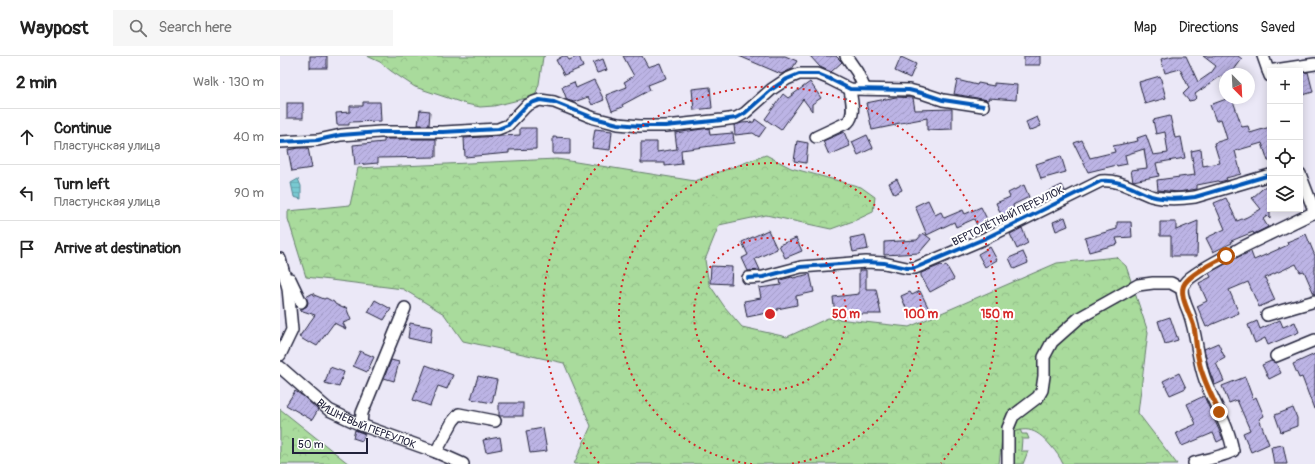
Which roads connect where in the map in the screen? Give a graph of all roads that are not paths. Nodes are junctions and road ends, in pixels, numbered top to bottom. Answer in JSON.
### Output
{"nodes":[{"id":1,"x":846,"y":56,"type":"edge"},
{"id":2,"x":1263,"y":56,"type":"edge"},
{"id":3,"x":1315,"y":64,"type":"edge"},
{"id":4,"x":1267,"y":68,"type":"edge"},
{"id":5,"x":1297,"y":68,"type":"edge"},
{"id":6,"x":850,"y":89,"type":"junction"},
{"id":7,"x":865,"y":89,"type":"junction"},
{"id":8,"x":983,"y":106,"type":"dead end"},
{"id":9,"x":816,"y":137,"type":"dead end"},
{"id":10,"x":280,"y":142,"type":"edge"},
{"id":11,"x":1267,"y":176,"type":"edge"},
{"id":12,"x":1301,"y":176,"type":"edge"},
{"id":13,"x":1315,"y":212,"type":"edge"},
{"id":14,"x":280,"y":258,"type":"edge"},
{"id":15,"x":748,"y":278,"type":"dead end"},
{"id":16,"x":1182,"y":289,"type":"junction"},
{"id":17,"x":1315,"y":301,"type":"edge"},
{"id":18,"x":301,"y":302,"type":"dead end"},
{"id":19,"x":405,"y":308,"type":"dead end"},
{"id":20,"x":1267,"y":315,"type":"dead end"},
{"id":21,"x":1315,"y":340,"type":"edge"},
{"id":22,"x":280,"y":355,"type":"edge"},
{"id":23,"x":1276,"y":356,"type":"dead end"},
{"id":24,"x":280,"y":367,"type":"edge"},
{"id":25,"x":495,"y":421,"type":"dead end"},
{"id":26,"x":361,"y":425,"type":"junction"},
{"id":27,"x":436,"y":452,"type":"junction"},
{"id":28,"x":1194,"y":463,"type":"dead end"},
{"id":29,"x":463,"y":464,"type":"edge"},
{"id":30,"x":1008,"y":464,"type":"edge"}],
"edges":[{"from":1,"to":7,"type":"street"},
{"from":2,"to":4,"type":"street"},
{"from":3,"to":5,"type":"street"},
{"from":6,"to":7,"type":"street"},
{"from":6,"to":9,"type":"street"},
{"from":6,"to":10,"type":"street"},
{"from":7,"to":8,"type":"street"},
{"from":11,"to":15,"type":"street","name":"ВЕРТОЛЁТНЫЙ ПЕРЕУЛОК"},
{"from":12,"to":13,"type":"street"},
{"from":13,"to":16,"type":"street"},
{"from":14,"to":18,"type":"street"},
{"from":14,"to":22,"type":"street"},
{"from":16,"to":28,"type":"street"},
{"from":16,"to":30,"type":"street"},
{"from":17,"to":20,"type":"street"},
{"from":19,"to":26,"type":"street"},
{"from":21,"to":23,"type":"street"},
{"from":24,"to":26,"type":"street","name":"ВИШНЁВЫЙ ПЕРЕУЛОК"},
{"from":25,"to":27,"type":"street"},
{"from":26,"to":27,"type":"street","name":"ВИШНЁВЫЙ ПЕРЕУЛОК"},
{"from":27,"to":29,"type":"street","name":"ВИШНЁВЫЙ ПЕРЕУЛОК"}]}
